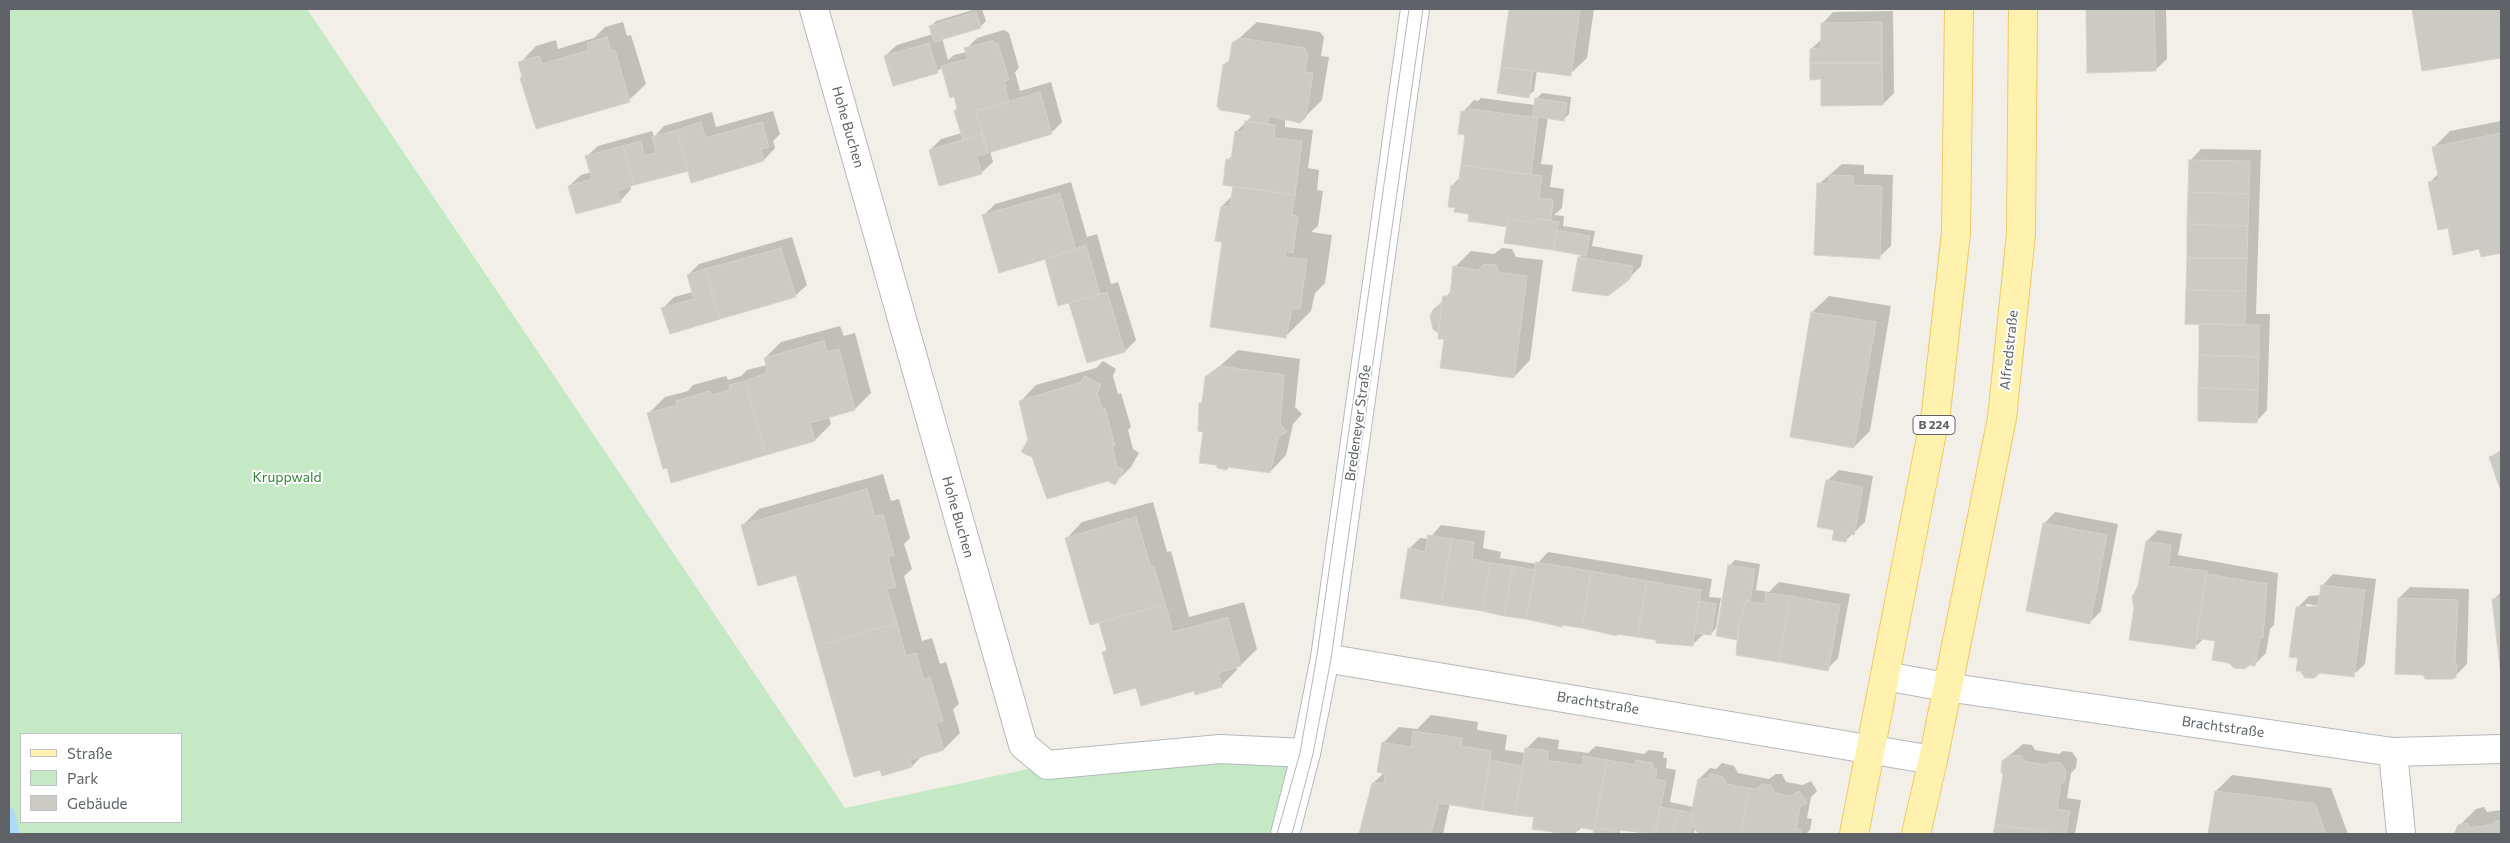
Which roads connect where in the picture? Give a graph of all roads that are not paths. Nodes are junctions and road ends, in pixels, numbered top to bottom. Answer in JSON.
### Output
{"nodes":[{"id":1,"x":814,"y":9,"type":"edge"},
{"id":2,"x":1415,"y":9,"type":"edge"},
{"id":3,"x":1959,"y":9,"type":"edge"},
{"id":4,"x":2023,"y":9,"type":"edge"},
{"id":5,"x":1325,"y":658,"type":"junction"},
{"id":6,"x":1885,"y":676,"type":"junction"},
{"id":7,"x":1946,"y":687,"type":"junction"},
{"id":8,"x":1872,"y":749,"type":"junction"},
{"id":9,"x":2501,"y":749,"type":"edge"},
{"id":10,"x":2393,"y":752,"type":"junction"},
{"id":11,"x":1306,"y":753,"type":"junction"},
{"id":12,"x":1933,"y":760,"type":"junction"},
{"id":13,"x":1285,"y":834,"type":"edge"},
{"id":14,"x":1854,"y":834,"type":"edge"},
{"id":15,"x":1916,"y":834,"type":"edge"},
{"id":16,"x":2401,"y":834,"type":"edge"}],
"edges":[{"from":1,"to":11,"type":"street","name":"Hohe Buchen"},
{"from":2,"to":5,"type":"street","name":"Bredeneyer Straße"},
{"from":3,"to":6,"type":"main road","number":"B 224"},
{"from":4,"to":7,"type":"main road","name":"Alfredstraße"},
{"from":5,"to":8,"type":"street","name":"Brachtstraße"},
{"from":5,"to":11,"type":"street","name":"Bredeneyer Straße"},
{"from":6,"to":7,"type":"street"},
{"from":6,"to":8,"type":"main road","number":"B 224"},
{"from":7,"to":10,"type":"street","name":"Brachtstraße"},
{"from":7,"to":12,"type":"main road","name":"Alfredstraße"},
{"from":8,"to":12,"type":"street"},
{"from":8,"to":14,"type":"main road","number":"B 224"},
{"from":9,"to":10,"type":"street","name":"Brachtstraße"},
{"from":10,"to":16,"type":"street"},
{"from":11,"to":13,"type":"street","name":"Bredeneyer Straße"},
{"from":12,"to":15,"type":"main road","name":"Alfredstraße"}]}
